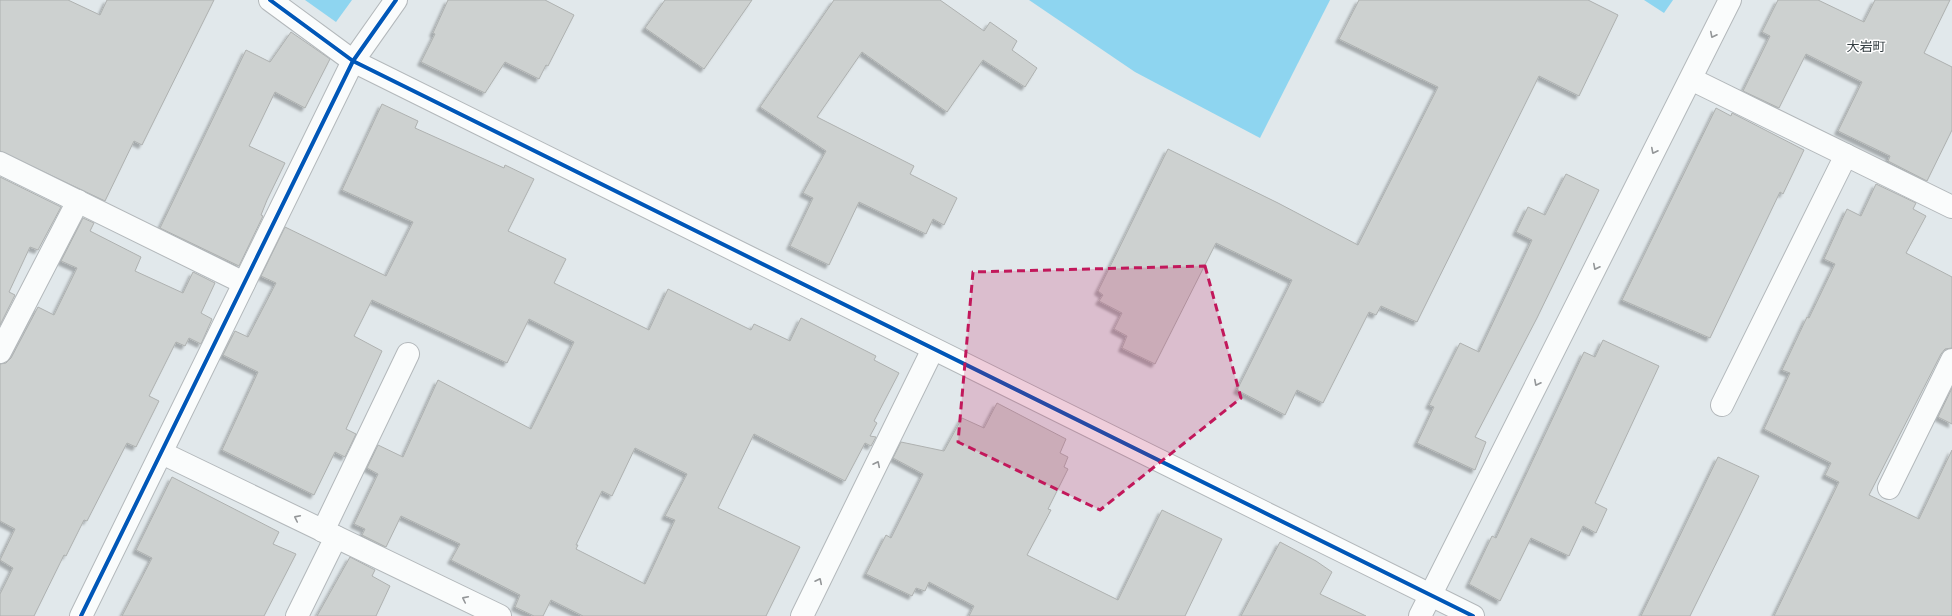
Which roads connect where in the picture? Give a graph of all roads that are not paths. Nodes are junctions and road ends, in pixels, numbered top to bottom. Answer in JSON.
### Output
{"nodes":[{"id":1,"x":270,"y":0,"type":"edge"},
{"id":2,"x":396,"y":0,"type":"edge"},
{"id":3,"x":1730,"y":0,"type":"edge"},
{"id":4,"x":353,"y":61,"type":"junction"},
{"id":5,"x":1690,"y":78,"type":"junction"},
{"id":6,"x":1846,"y":155,"type":"junction"},
{"id":7,"x":0,"y":163,"type":"edge"},
{"id":8,"x":78,"y":201,"type":"junction"},
{"id":9,"x":1952,"y":207,"type":"edge"},
{"id":10,"x":244,"y":283,"type":"junction"},
{"id":11,"x":933,"y":349,"type":"junction"},
{"id":12,"x":0,"y":352,"type":"edge"},
{"id":13,"x":408,"y":354,"type":"dead end"},
{"id":14,"x":1952,"y":360,"type":"edge"},
{"id":15,"x":1722,"y":405,"type":"dead end"},
{"id":16,"x":162,"y":454,"type":"junction"},
{"id":17,"x":1889,"y":488,"type":"dead end"},
{"id":18,"x":329,"y":534,"type":"junction"},
{"id":19,"x":1431,"y":595,"type":"junction"},
{"id":20,"x":496,"y":615,"type":"edge"},
{"id":21,"x":81,"y":616,"type":"edge"},
{"id":22,"x":296,"y":616,"type":"edge"},
{"id":23,"x":802,"y":616,"type":"edge"},
{"id":24,"x":1420,"y":616,"type":"edge"},
{"id":25,"x":1473,"y":616,"type":"edge"}],
"edges":[{"from":1,"to":4,"type":"street"},
{"from":2,"to":4,"type":"street"},
{"from":3,"to":5,"type":"street","one_way":true},
{"from":4,"to":10,"type":"street"},
{"from":4,"to":11,"type":"street"},
{"from":5,"to":6,"type":"street"},
{"from":5,"to":19,"type":"street","one_way":true},
{"from":6,"to":9,"type":"street"},
{"from":6,"to":15,"type":"street"},
{"from":7,"to":8,"type":"street"},
{"from":8,"to":10,"type":"street"},
{"from":8,"to":12,"type":"street"},
{"from":10,"to":16,"type":"street"},
{"from":11,"to":19,"type":"street"},
{"from":23,"to":11,"type":"street","one_way":true},
{"from":13,"to":18,"type":"street"},
{"from":14,"to":17,"type":"street"},
{"from":18,"to":16,"type":"street","one_way":true},
{"from":16,"to":21,"type":"street"},
{"from":20,"to":18,"type":"street","one_way":true},
{"from":18,"to":22,"type":"street"},
{"from":19,"to":24,"type":"street"},
{"from":19,"to":25,"type":"street"}]}
